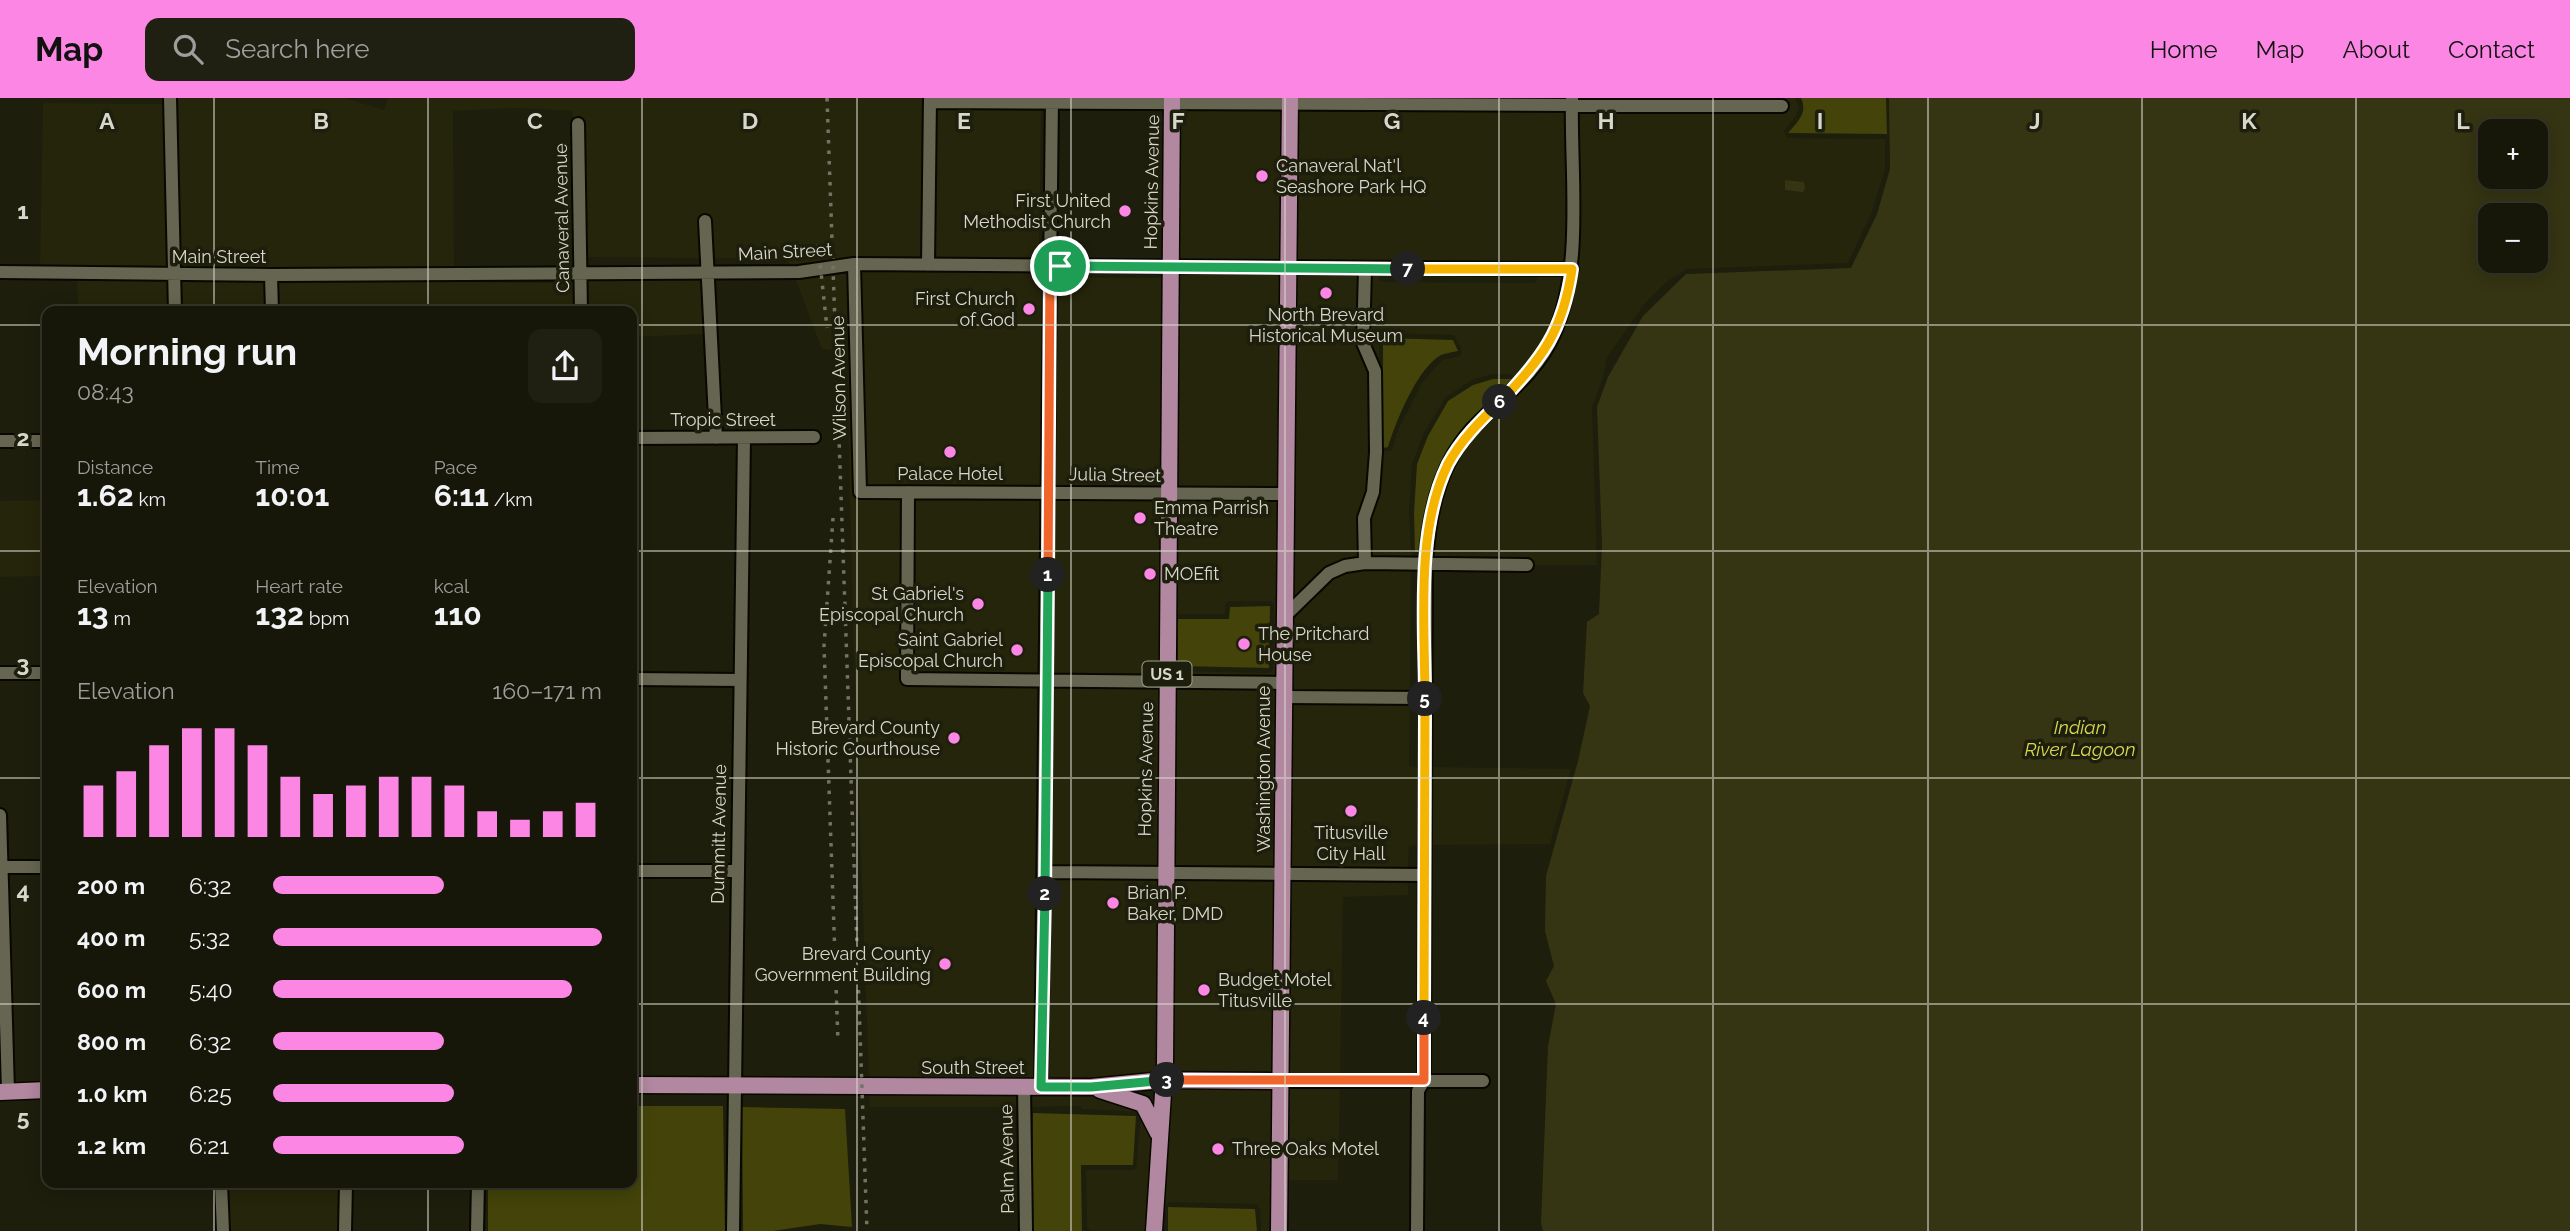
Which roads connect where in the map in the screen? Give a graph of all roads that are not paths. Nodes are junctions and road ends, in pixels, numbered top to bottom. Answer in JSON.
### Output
{"nodes":[{"id":1,"x":158,"y":98,"type":"edge"},
{"id":2,"x":170,"y":98,"type":"edge"},
{"id":3,"x":930,"y":100,"type":"edge"},
{"id":4,"x":1052,"y":101,"type":"edge"},
{"id":5,"x":1172,"y":101,"type":"edge"},
{"id":6,"x":1289,"y":101,"type":"edge"},
{"id":7,"x":1572,"y":102,"type":"edge"},
{"id":8,"x":1782,"y":106,"type":"dead end"},
{"id":9,"x":578,"y":124,"type":"dead end"},
{"id":10,"x":705,"y":221,"type":"dead end"},
{"id":11,"x":854,"y":264,"type":"junction"},
{"id":12,"x":928,"y":265,"type":"junction"},
{"id":13,"x":1050,"y":266,"type":"junction"},
{"id":14,"x":1171,"y":267,"type":"junction"},
{"id":15,"x":1289,"y":267,"type":"junction"},
{"id":16,"x":1364,"y":269,"type":"junction"},
{"id":17,"x":1572,"y":269,"type":"junction"},
{"id":18,"x":0,"y":272,"type":"edge"},
{"id":19,"x":707,"y":272,"type":"junction"},
{"id":20,"x":580,"y":273,"type":"junction"},
{"id":21,"x":174,"y":274,"type":"junction"},
{"id":22,"x":271,"y":275,"type":"junction"},
{"id":23,"x":175,"y":306,"type":"edge"},
{"id":24,"x":272,"y":306,"type":"edge"},
{"id":25,"x":581,"y":306,"type":"edge"},
{"id":26,"x":637,"y":438,"type":"edge"},
{"id":27,"x":716,"y":438,"type":"junction"},
{"id":28,"x":744,"y":438,"type":"junction"},
{"id":29,"x":814,"y":438,"type":"dead end"},
{"id":30,"x":0,"y":441,"type":"edge"},
{"id":31,"x":42,"y":441,"type":"edge"},
{"id":32,"x":1049,"y":491,"type":"junction"},
{"id":33,"x":860,"y":492,"type":"joint"},
{"id":34,"x":908,"y":492,"type":"junction"},
{"id":35,"x":1169,"y":493,"type":"junction"},
{"id":36,"x":1286,"y":494,"type":"junction"},
{"id":37,"x":1365,"y":563,"type":"junction"},
{"id":38,"x":1426,"y":563,"type":"junction"},
{"id":39,"x":1527,"y":565,"type":"dead end"},
{"id":40,"x":1285,"y":616,"type":"junction"},
{"id":41,"x":0,"y":673,"type":"edge"},
{"id":42,"x":42,"y":673,"type":"edge"},
{"id":43,"x":637,"y":679,"type":"edge"},
{"id":44,"x":740,"y":680,"type":"junction"},
{"id":45,"x":1046,"y":681,"type":"junction"},
{"id":46,"x":1167,"y":682,"type":"junction"},
{"id":47,"x":1284,"y":690,"type":"junction"},
{"id":48,"x":1425,"y":698,"type":"junction"},
{"id":49,"x":0,"y":816,"type":"edge"},
{"id":50,"x":1,"y":867,"type":"edge"},
{"id":51,"x":42,"y":867,"type":"edge"},
{"id":52,"x":736,"y":870,"type":"junction"},
{"id":53,"x":637,"y":871,"type":"edge"},
{"id":54,"x":1045,"y":872,"type":"junction"},
{"id":55,"x":1165,"y":872,"type":"junction"},
{"id":56,"x":1283,"y":873,"type":"junction"},
{"id":57,"x":1424,"y":875,"type":"junction"},
{"id":58,"x":1163,"y":1080,"type":"junction"},
{"id":59,"x":1424,"y":1080,"type":"junction"},
{"id":60,"x":1282,"y":1081,"type":"junction"},
{"id":61,"x":1483,"y":1081,"type":"dead end"},
{"id":62,"x":637,"y":1085,"type":"edge"},
{"id":63,"x":733,"y":1086,"type":"junction"},
{"id":64,"x":1024,"y":1087,"type":"junction"},
{"id":65,"x":1041,"y":1087,"type":"junction"},
{"id":66,"x":1091,"y":1087,"type":"junction"},
{"id":67,"x":42,"y":1090,"type":"edge"},
{"id":68,"x":4,"y":1092,"type":"edge"},
{"id":69,"x":1160,"y":1138,"type":"junction"},
{"id":70,"x":221,"y":1188,"type":"edge"},
{"id":71,"x":346,"y":1188,"type":"edge"},
{"id":72,"x":478,"y":1188,"type":"edge"},
{"id":73,"x":222,"y":1231,"type":"edge"},
{"id":74,"x":345,"y":1231,"type":"edge"},
{"id":75,"x":477,"y":1231,"type":"edge"},
{"id":76,"x":733,"y":1231,"type":"edge"},
{"id":77,"x":1026,"y":1231,"type":"edge"},
{"id":78,"x":1154,"y":1231,"type":"edge"},
{"id":79,"x":1279,"y":1231,"type":"edge"},
{"id":80,"x":1417,"y":1231,"type":"edge"}],
"edges":[{"from":1,"to":2,"type":"street"},
{"from":2,"to":21,"type":"street"},
{"from":3,"to":4,"type":"street"},
{"from":3,"to":12,"type":"street"},
{"from":4,"to":5,"type":"street"},
{"from":4,"to":13,"type":"street"},
{"from":5,"to":6,"type":"street"},
{"from":5,"to":14,"type":"main road","name":"Hopkins Avenue","number":"US 1"},
{"from":6,"to":7,"type":"street"},
{"from":6,"to":15,"type":"main road","name":"Washington Avenue"},
{"from":7,"to":8,"type":"street"},
{"from":7,"to":17,"type":"street"},
{"from":9,"to":20,"type":"street","name":"Canaveral Avenue"},
{"from":10,"to":19,"type":"street"},
{"from":11,"to":12,"type":"street","name":"Main Street"},
{"from":11,"to":19,"type":"street","name":"Main Street"},
{"from":11,"to":33,"type":"street","name":"Wilson Avenue"},
{"from":12,"to":13,"type":"street","name":"Main Street"},
{"from":13,"to":14,"type":"street","name":"Main Street"},
{"from":13,"to":32,"type":"street"},
{"from":14,"to":15,"type":"street","name":"Main Street"},
{"from":14,"to":35,"type":"main road","name":"Hopkins Avenue","number":"US 1"},
{"from":15,"to":16,"type":"street","name":"Main Street"},
{"from":15,"to":36,"type":"main road","name":"Washington Avenue"},
{"from":16,"to":17,"type":"street","name":"Main Street"},
{"from":16,"to":37,"type":"street"},
{"from":17,"to":38,"type":"street"},
{"from":18,"to":21,"type":"street","name":"Main Street"},
{"from":19,"to":20,"type":"street","name":"Main Street"},
{"from":19,"to":27,"type":"street"},
{"from":20,"to":22,"type":"street","name":"Main Street"},
{"from":20,"to":25,"type":"street","name":"Canaveral Avenue"},
{"from":21,"to":22,"type":"street","name":"Main Street"},
{"from":21,"to":23,"type":"street"},
{"from":22,"to":24,"type":"street"},
{"from":26,"to":27,"type":"street","name":"Tropic Street"},
{"from":27,"to":28,"type":"street","name":"Tropic Street"},
{"from":28,"to":29,"type":"street","name":"Tropic Street"},
{"from":28,"to":44,"type":"street","name":"Dummitt Avenue"},
{"from":30,"to":31,"type":"street"},
{"from":32,"to":34,"type":"street","name":"Julia Street"},
{"from":32,"to":35,"type":"street","name":"Julia Street"},
{"from":32,"to":45,"type":"street"},
{"from":33,"to":34,"type":"street","name":"Julia Street"},
{"from":34,"to":45,"type":"street"},
{"from":35,"to":36,"type":"street","name":"Julia Street"},
{"from":35,"to":46,"type":"main road","name":"Hopkins Avenue","number":"US 1"},
{"from":36,"to":40,"type":"main road","name":"Washington Avenue"},
{"from":37,"to":38,"type":"street"},
{"from":37,"to":40,"type":"street"},
{"from":38,"to":39,"type":"street"},
{"from":38,"to":48,"type":"street"},
{"from":40,"to":47,"type":"main road","name":"Washington Avenue"},
{"from":41,"to":42,"type":"street"},
{"from":43,"to":44,"type":"street"},
{"from":44,"to":52,"type":"street","name":"Dummitt Avenue"},
{"from":45,"to":46,"type":"street"},
{"from":45,"to":54,"type":"street"},
{"from":46,"to":47,"type":"street"},
{"from":46,"to":55,"type":"main road","name":"Hopkins Avenue","number":"US 1"},
{"from":47,"to":48,"type":"street"},
{"from":47,"to":56,"type":"main road","name":"Washington Avenue"},
{"from":48,"to":57,"type":"street"},
{"from":49,"to":50,"type":"street"},
{"from":50,"to":51,"type":"street"},
{"from":50,"to":68,"type":"street"},
{"from":52,"to":53,"type":"street"},
{"from":52,"to":63,"type":"street","name":"Dummitt Avenue"},
{"from":54,"to":55,"type":"street"},
{"from":54,"to":65,"type":"street"},
{"from":55,"to":56,"type":"street"},
{"from":55,"to":58,"type":"main road","name":"Hopkins Avenue","number":"US 1"},
{"from":56,"to":57,"type":"street"},
{"from":56,"to":60,"type":"main road","name":"Washington Avenue"},
{"from":57,"to":59,"type":"street"},
{"from":58,"to":60,"type":"main road","name":"South Street"},
{"from":58,"to":66,"type":"main road","name":"South Street"},
{"from":58,"to":69,"type":"main road","name":"Hopkins Avenue","number":"US 1"},
{"from":59,"to":60,"type":"street","name":"South Street"},
{"from":59,"to":61,"type":"street","name":"South Street"},
{"from":59,"to":80,"type":"street"},
{"from":60,"to":79,"type":"main road","name":"Washington Avenue"},
{"from":62,"to":63,"type":"main road","name":"South Street"},
{"from":63,"to":64,"type":"main road","name":"South Street"},
{"from":63,"to":76,"type":"street","name":"Dummitt Avenue"},
{"from":64,"to":65,"type":"main road","name":"South Street"},
{"from":64,"to":77,"type":"street","name":"Palm Avenue"},
{"from":65,"to":66,"type":"main road","name":"South Street"},
{"from":66,"to":69,"type":"main road"},
{"from":67,"to":68,"type":"main road"},
{"from":69,"to":78,"type":"main road","name":"Hopkins Avenue","number":"US 1"},
{"from":70,"to":73,"type":"street"},
{"from":71,"to":74,"type":"street"},
{"from":72,"to":75,"type":"street"}]}
